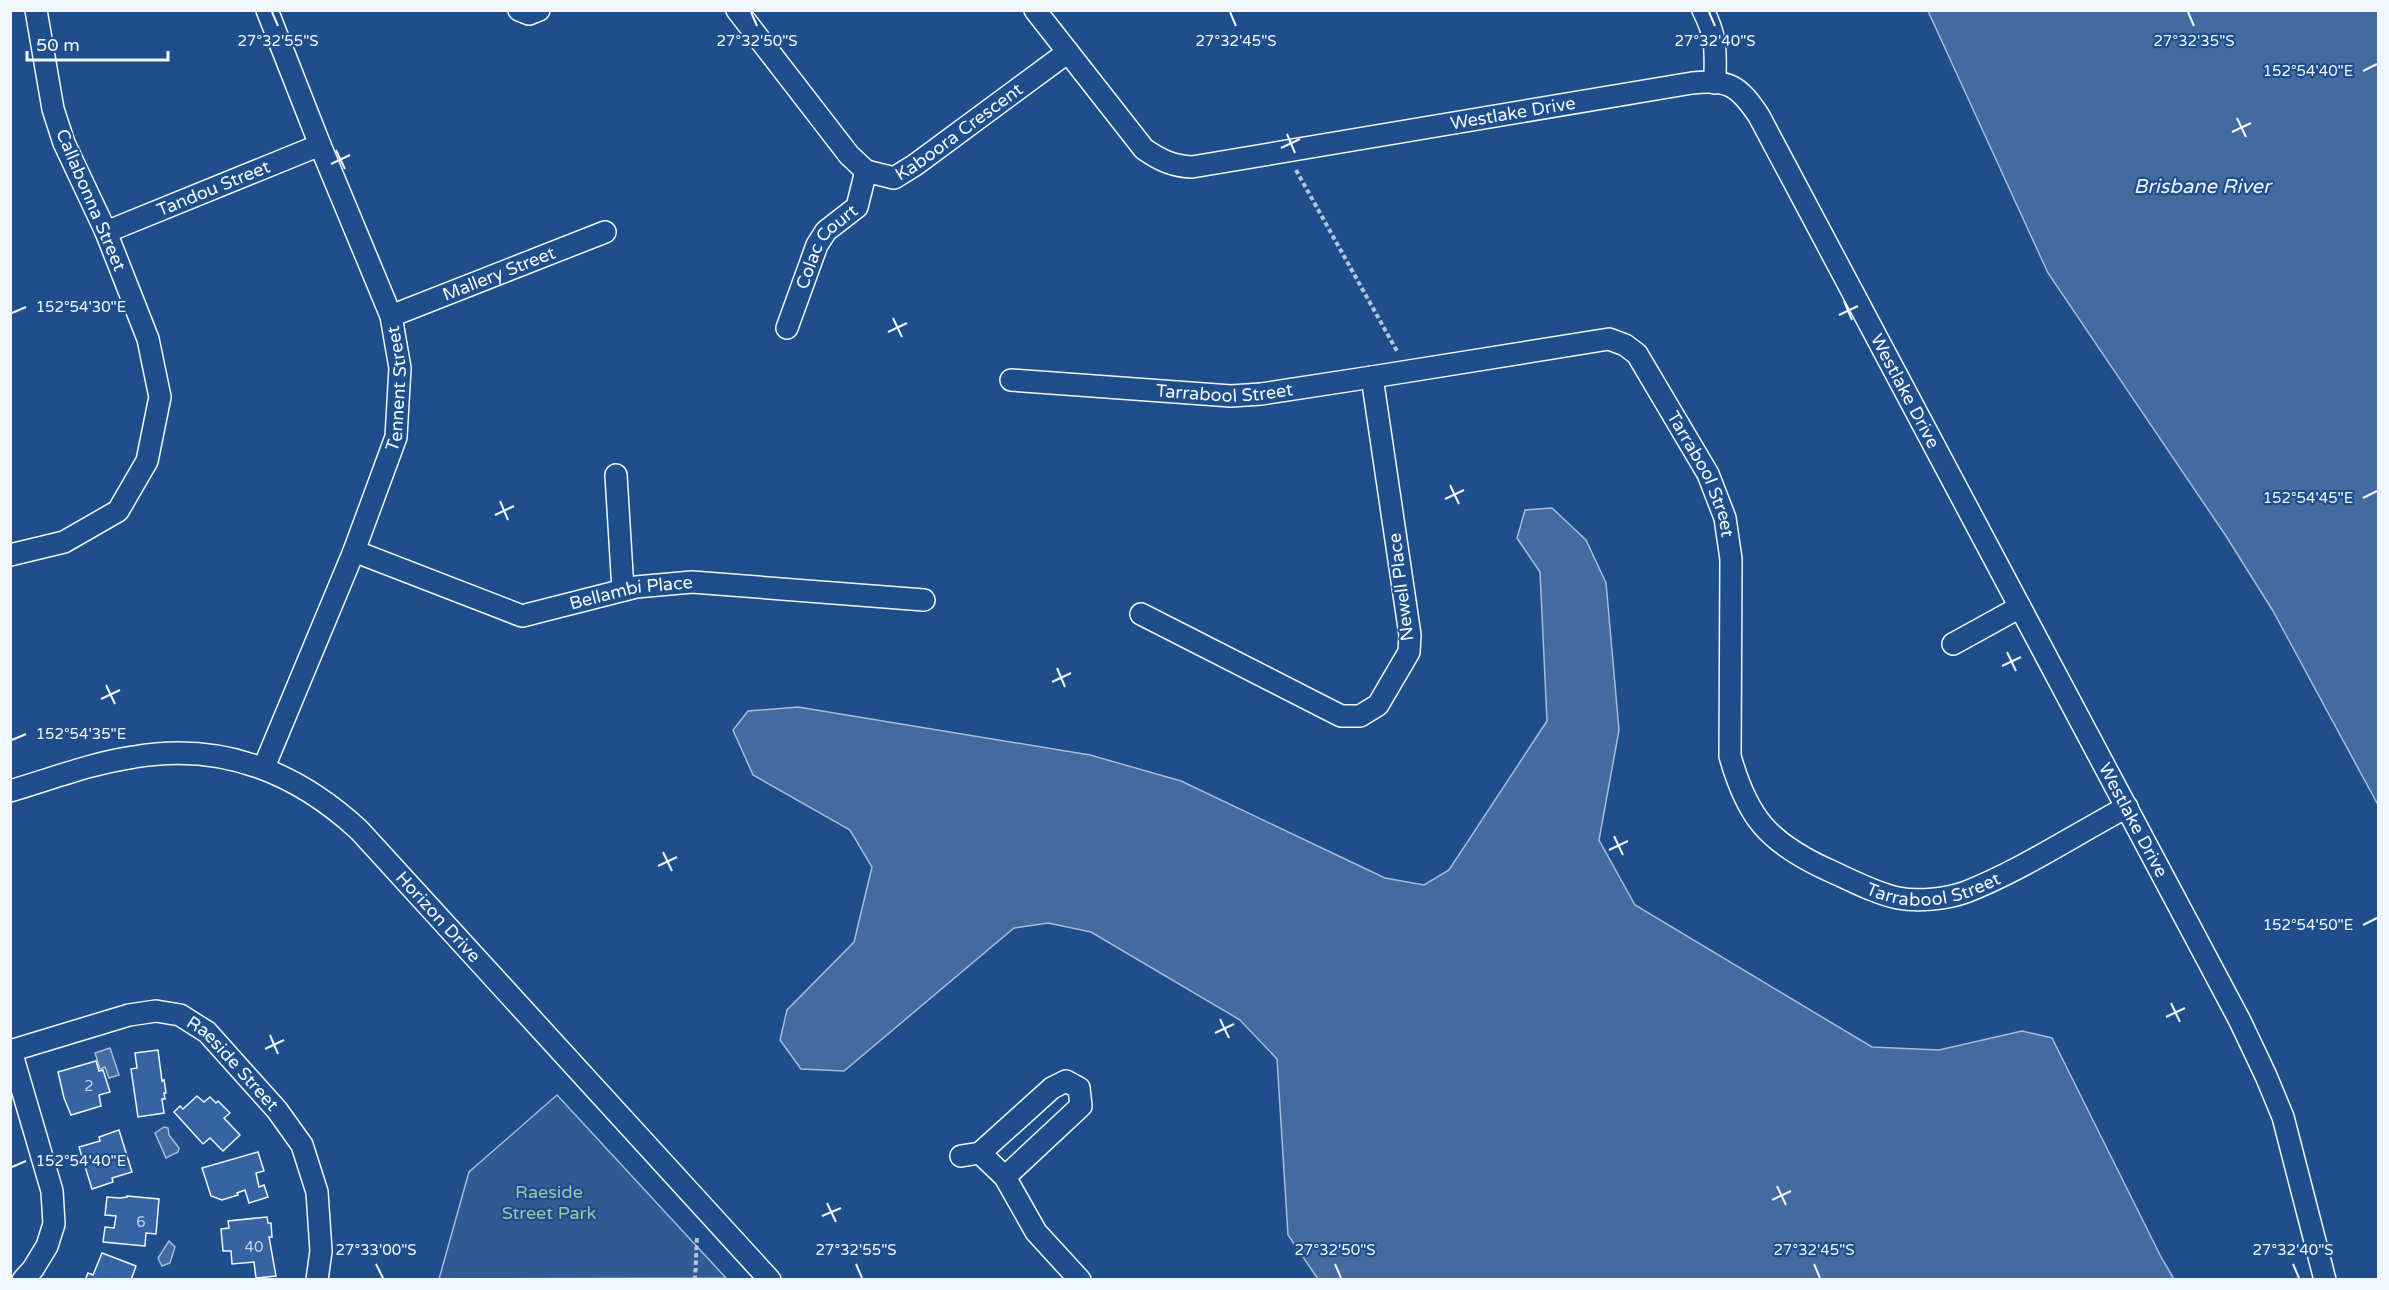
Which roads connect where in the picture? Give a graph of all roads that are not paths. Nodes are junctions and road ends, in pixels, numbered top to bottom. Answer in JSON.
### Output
{"nodes":[{"id":1,"x":36,"y":10,"type":"edge"},
{"id":2,"x":267,"y":10,"type":"edge"},
{"id":3,"x":519,"y":10,"type":"edge"},
{"id":4,"x":539,"y":10,"type":"edge"},
{"id":5,"x":737,"y":10,"type":"edge"},
{"id":6,"x":1035,"y":10,"type":"edge"},
{"id":7,"x":1703,"y":10,"type":"edge"},
{"id":8,"x":1068,"y":52,"type":"junction"},
{"id":9,"x":1715,"y":83,"type":"junction"},
{"id":10,"x":320,"y":145,"type":"junction"},
{"id":11,"x":866,"y":171,"type":"junction"},
{"id":12,"x":106,"y":232,"type":"junction"},
{"id":13,"x":605,"y":232,"type":"dead end"},
{"id":14,"x":391,"y":316,"type":"junction"},
{"id":15,"x":787,"y":327,"type":"dead end"},
{"id":16,"x":1372,"y":377,"type":"junction"},
{"id":17,"x":1011,"y":380,"type":"dead end"},
{"id":18,"x":616,"y":475,"type":"dead end"},
{"id":19,"x":354,"y":551,"type":"junction"},
{"id":20,"x":10,"y":555,"type":"edge"},
{"id":21,"x":623,"y":590,"type":"junction"},
{"id":22,"x":924,"y":600,"type":"dead end"},
{"id":23,"x":2020,"y":607,"type":"junction"},
{"id":24,"x":1141,"y":614,"type":"dead end"},
{"id":25,"x":1953,"y":644,"type":"dead end"},
{"id":26,"x":264,"y":767,"type":"junction"},
{"id":27,"x":10,"y":791,"type":"edge"},
{"id":28,"x":2127,"y":807,"type":"junction"},
{"id":29,"x":11,"y":1051,"type":"edge"},
{"id":30,"x":1005,"y":1177,"type":"junction"},
{"id":31,"x":23,"y":1280,"type":"edge"},
{"id":32,"x":317,"y":1280,"type":"edge"},
{"id":33,"x":770,"y":1280,"type":"edge"},
{"id":34,"x":1080,"y":1280,"type":"edge"},
{"id":35,"x":2325,"y":1280,"type":"edge"}],
"edges":[{"from":1,"to":12,"type":"street","name":"Callabonna Street"},
{"from":2,"to":10,"type":"street","name":"Tennent Street"},
{"from":3,"to":4,"type":"street"},
{"from":5,"to":11,"type":"street","name":"Kaboora Crescent"},
{"from":6,"to":8,"type":"street","name":"Westlake Drive"},
{"from":7,"to":9,"type":"street"},
{"from":8,"to":9,"type":"street","name":"Westlake Drive"},
{"from":8,"to":11,"type":"street","name":"Kaboora Crescent"},
{"from":9,"to":23,"type":"street","name":"Westlake Drive"},
{"from":10,"to":12,"type":"street","name":"Tandou Street"},
{"from":10,"to":14,"type":"street","name":"Tennent Street"},
{"from":11,"to":15,"type":"street","name":"Colac Court"},
{"from":12,"to":20,"type":"street","name":"Callabonna Street"},
{"from":13,"to":14,"type":"street","name":"Mallery Street"},
{"from":14,"to":19,"type":"street","name":"Tennent Street"},
{"from":16,"to":17,"type":"street","name":"Tarrabool Street"},
{"from":16,"to":24,"type":"street","name":"Newell Place"},
{"from":16,"to":28,"type":"street","name":"Tarrabool Street"},
{"from":18,"to":21,"type":"street"},
{"from":19,"to":21,"type":"street","name":"Bellambi Place"},
{"from":19,"to":26,"type":"street","name":"Tennent Street"},
{"from":21,"to":22,"type":"street","name":"Bellambi Place"},
{"from":23,"to":25,"type":"street"},
{"from":23,"to":28,"type":"street","name":"Westlake Drive"},
{"from":26,"to":27,"type":"street","name":"Horizon Drive"},
{"from":26,"to":33,"type":"street","name":"Horizon Drive"},
{"from":28,"to":35,"type":"street","name":"Westlake Drive"},
{"from":29,"to":31,"type":"street"},
{"from":29,"to":32,"type":"street","name":"Raeside Street"},
{"from":30,"to":30,"type":"street"},
{"from":30,"to":34,"type":"street"}]}
